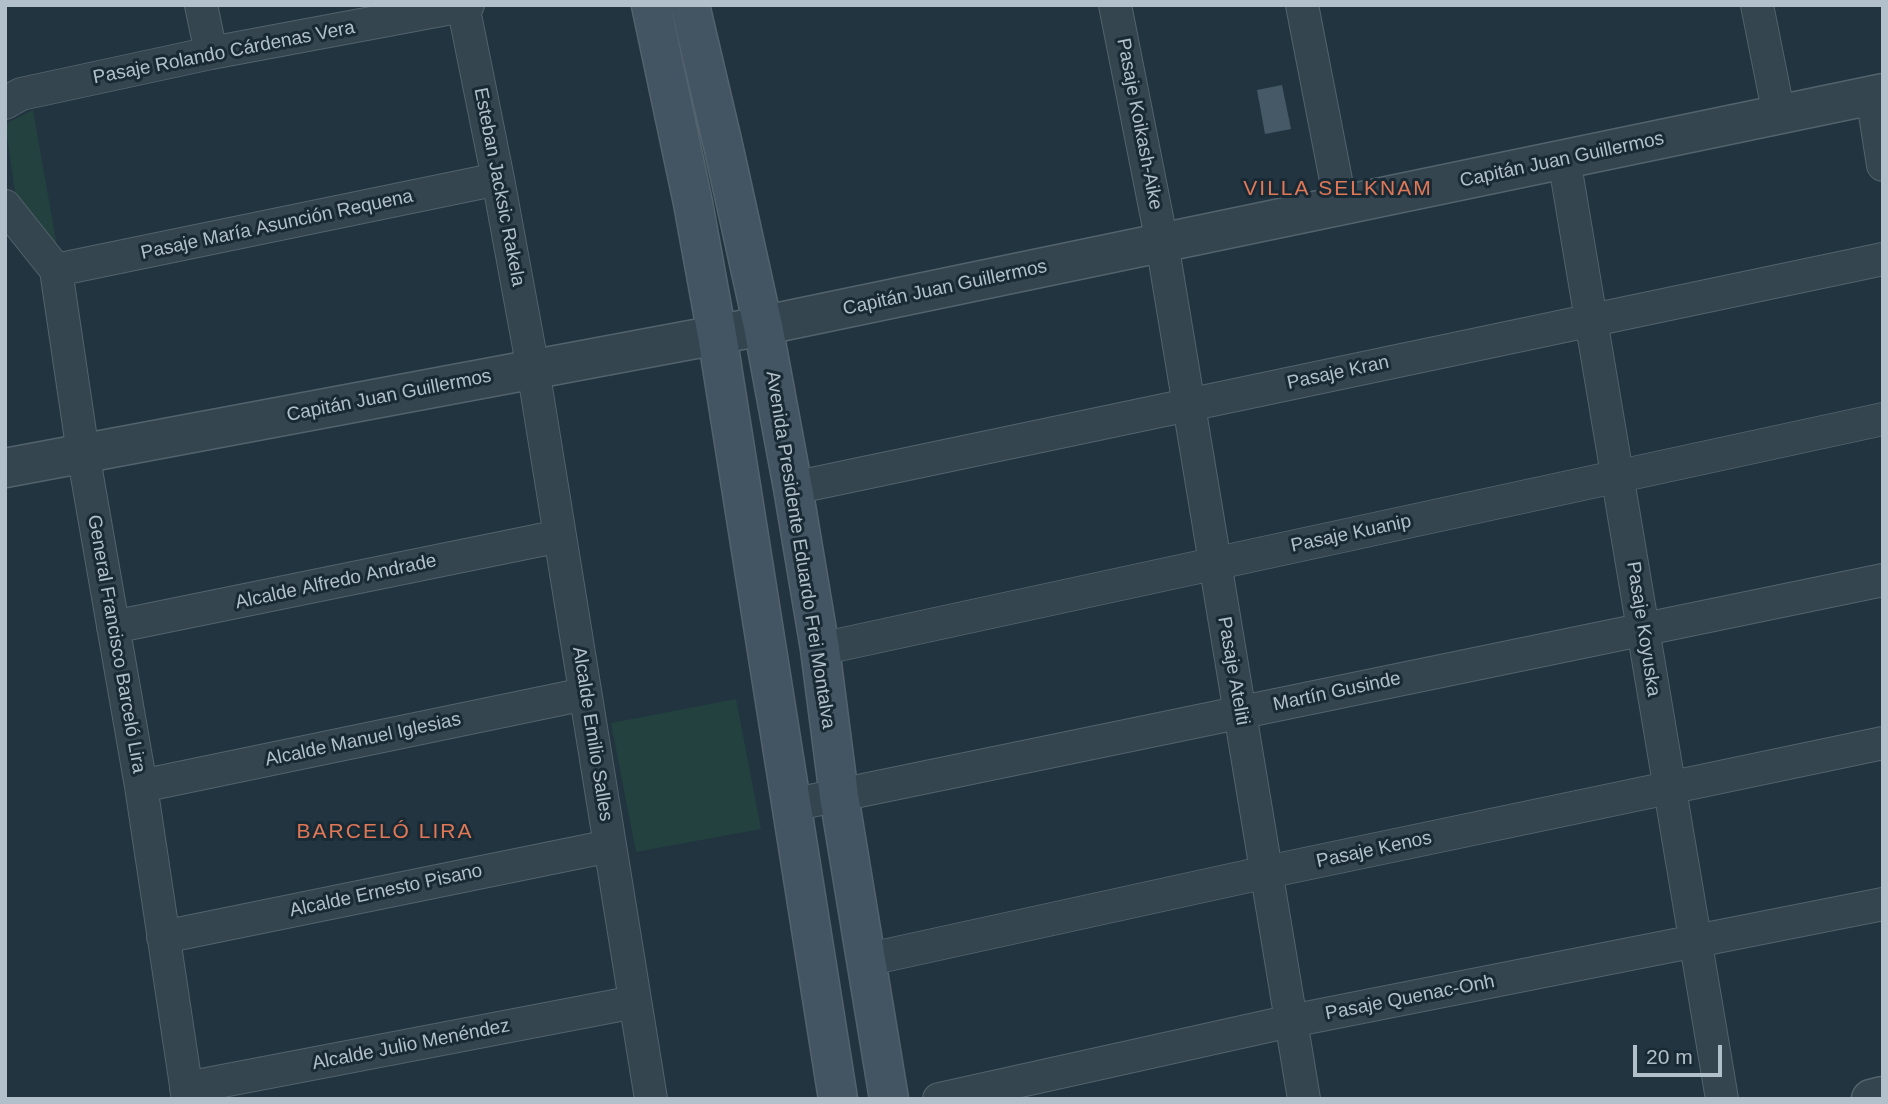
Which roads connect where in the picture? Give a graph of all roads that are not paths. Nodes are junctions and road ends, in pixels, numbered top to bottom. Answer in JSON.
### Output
{"nodes":[{"id":1,"x":201,"y":5,"type":"edge"},
{"id":2,"x":651,"y":5,"type":"edge"},
{"id":3,"x":690,"y":5,"type":"edge"},
{"id":4,"x":1115,"y":5,"type":"edge"},
{"id":5,"x":1302,"y":5,"type":"edge"},
{"id":6,"x":1757,"y":5,"type":"edge"},
{"id":7,"x":465,"y":6,"type":"edge"},
{"id":8,"x":211,"y":53,"type":"junction"},
{"id":9,"x":1877,"y":94,"type":"edge"},
{"id":10,"x":13,"y":99,"type":"edge"},
{"id":11,"x":1779,"y":115,"type":"junction"},
{"id":12,"x":1564,"y":159,"type":"junction"},
{"id":13,"x":1883,"y":165,"type":"edge"},
{"id":14,"x":498,"y":179,"type":"junction"},
{"id":15,"x":5,"y":206,"type":"edge"},
{"id":16,"x":1341,"y":206,"type":"junction"},
{"id":17,"x":1162,"y":243,"type":"junction"},
{"id":18,"x":1883,"y":259,"type":"edge"},
{"id":19,"x":56,"y":270,"type":"junction"},
{"id":20,"x":1591,"y":320,"type":"junction"},
{"id":21,"x":762,"y":326,"type":"junction"},
{"id":22,"x":717,"y":335,"type":"junction"},
{"id":23,"x":533,"y":369,"type":"junction"},
{"id":24,"x":1189,"y":404,"type":"junction"},
{"id":25,"x":1883,"y":419,"type":"edge"},
{"id":26,"x":83,"y":453,"type":"junction"},
{"id":27,"x":5,"y":468,"type":"edge"},
{"id":28,"x":1617,"y":476,"type":"junction"},
{"id":29,"x":793,"y":488,"type":"junction"},
{"id":30,"x":560,"y":536,"type":"junction"},
{"id":31,"x":1215,"y":563,"type":"junction"},
{"id":32,"x":1883,"y":580,"type":"edge"},
{"id":33,"x":113,"y":628,"type":"junction"},
{"id":34,"x":1643,"y":629,"type":"junction"},
{"id":35,"x":820,"y":649,"type":"junction"},
{"id":36,"x":585,"y":694,"type":"junction"},
{"id":37,"x":1240,"y":712,"type":"junction"},
{"id":38,"x":1883,"y":743,"type":"edge"},
{"id":39,"x":141,"y":786,"type":"junction"},
{"id":40,"x":1670,"y":788,"type":"junction"},
{"id":41,"x":839,"y":796,"type":"junction"},
{"id":42,"x":791,"y":805,"type":"junction"},
{"id":43,"x":610,"y":846,"type":"junction"},
{"id":44,"x":1267,"y":872,"type":"junction"},
{"id":45,"x":1883,"y":904,"type":"edge"},
{"id":46,"x":163,"y":937,"type":"junction"},
{"id":47,"x":1695,"y":941,"type":"junction"},
{"id":48,"x":865,"y":960,"type":"junction"},
{"id":49,"x":635,"y":1002,"type":"junction"},
{"id":50,"x":1292,"y":1021,"type":"junction"},
{"id":51,"x":187,"y":1094,"type":"edge"},
{"id":52,"x":1883,"y":1096,"type":"edge"},
{"id":53,"x":651,"y":1099,"type":"edge"},
{"id":54,"x":838,"y":1099,"type":"edge"},
{"id":55,"x":889,"y":1099,"type":"edge"},
{"id":56,"x":939,"y":1099,"type":"edge"},
{"id":57,"x":1304,"y":1099,"type":"edge"},
{"id":58,"x":1722,"y":1099,"type":"edge"},
{"id":59,"x":1871,"y":1099,"type":"edge"}],
"edges":[{"from":1,"to":8,"type":"street"},
{"from":2,"to":22,"type":"main road"},
{"from":3,"to":21,"type":"main road","name":"Avenida Presidente Eduardo Frei Montalva"},
{"from":4,"to":17,"type":"street","name":"Pasaje Koikash-Aike"},
{"from":5,"to":16,"type":"street"},
{"from":6,"to":11,"type":"street"},
{"from":7,"to":8,"type":"street","name":"Pasaje Rolando Cárdenas Vera"},
{"from":7,"to":14,"type":"street","name":"Esteban Jacksic Rakela"},
{"from":8,"to":10,"type":"street","name":"Pasaje Rolando Cárdenas Vera"},
{"from":9,"to":11,"type":"street","name":"Capitán Juan Guillermos"},
{"from":9,"to":13,"type":"street"},
{"from":11,"to":12,"type":"street","name":"Capitán Juan Guillermos"},
{"from":12,"to":16,"type":"street","name":"Capitán Juan Guillermos"},
{"from":12,"to":20,"type":"street","name":"Pasaje Koyuska"},
{"from":14,"to":19,"type":"street","name":"Pasaje María Asunción Requena"},
{"from":14,"to":23,"type":"street","name":"Esteban Jacksic Rakela"},
{"from":15,"to":19,"type":"street"},
{"from":16,"to":17,"type":"street","name":"Capitán Juan Guillermos"},
{"from":17,"to":21,"type":"street","name":"Capitán Juan Guillermos"},
{"from":17,"to":24,"type":"street","name":"Pasaje Ateliti"},
{"from":18,"to":20,"type":"street","name":"Pasaje Kran"},
{"from":19,"to":26,"type":"street","name":"General Francisco Barceló Lira"},
{"from":20,"to":24,"type":"street","name":"Pasaje Kran"},
{"from":20,"to":28,"type":"street","name":"Pasaje Koyuska"},
{"from":21,"to":22,"type":"street","name":"Capitán Juan Guillermos"},
{"from":21,"to":29,"type":"main road","name":"Avenida Presidente Eduardo Frei Montalva"},
{"from":22,"to":23,"type":"street","name":"Capitán Juan Guillermos"},
{"from":22,"to":42,"type":"main road"},
{"from":23,"to":26,"type":"street","name":"Capitán Juan Guillermos"},
{"from":23,"to":30,"type":"street","name":"Alcalde Emilio Salles"},
{"from":24,"to":29,"type":"street","name":"Pasaje Kran"},
{"from":24,"to":31,"type":"street","name":"Pasaje Ateliti"},
{"from":25,"to":28,"type":"street","name":"Pasaje Kuanip"},
{"from":26,"to":27,"type":"street","name":"Capitán Juan Guillermos"},
{"from":26,"to":33,"type":"street","name":"General Francisco Barceló Lira"},
{"from":28,"to":31,"type":"street","name":"Pasaje Kuanip"},
{"from":28,"to":34,"type":"street","name":"Pasaje Koyuska"},
{"from":29,"to":35,"type":"main road","name":"Avenida Presidente Eduardo Frei Montalva"},
{"from":30,"to":33,"type":"street","name":"Alcalde Alfredo Andrade"},
{"from":30,"to":36,"type":"street","name":"Alcalde Emilio Salles"},
{"from":31,"to":35,"type":"street","name":"Pasaje Kuanip"},
{"from":31,"to":37,"type":"street","name":"Pasaje Ateliti"},
{"from":32,"to":34,"type":"street","name":"Martín Gusinde"},
{"from":33,"to":39,"type":"street","name":"General Francisco Barceló Lira"},
{"from":34,"to":37,"type":"street","name":"Martín Gusinde"},
{"from":34,"to":40,"type":"street","name":"Pasaje Koyuska"},
{"from":35,"to":41,"type":"main road","name":"Avenida Presidente Eduardo Frei Montalva"},
{"from":36,"to":39,"type":"street","name":"Alcalde Manuel Iglesias"},
{"from":36,"to":43,"type":"street","name":"Alcalde Emilio Salles"},
{"from":37,"to":41,"type":"street","name":"Martín Gusinde"},
{"from":37,"to":44,"type":"street","name":"Pasaje Ateliti"},
{"from":38,"to":40,"type":"street","name":"Pasaje Kenos"},
{"from":39,"to":46,"type":"street","name":"General Francisco Barceló Lira"},
{"from":40,"to":44,"type":"street","name":"Pasaje Kenos"},
{"from":40,"to":47,"type":"street","name":"Pasaje Koyuska"},
{"from":41,"to":42,"type":"street","name":"Martín Gusinde"},
{"from":41,"to":48,"type":"main road","name":"Avenida Presidente Eduardo Frei Montalva"},
{"from":42,"to":54,"type":"main road"},
{"from":43,"to":46,"type":"street","name":"Alcalde Ernesto Pisano"},
{"from":43,"to":49,"type":"street","name":"Alcalde Emilio Salles"},
{"from":44,"to":48,"type":"street","name":"Pasaje Kenos"},
{"from":44,"to":50,"type":"street","name":"Pasaje Ateliti"},
{"from":45,"to":47,"type":"street","name":"Pasaje Quenac-Onh"},
{"from":46,"to":51,"type":"street","name":"General Francisco Barceló Lira"},
{"from":47,"to":50,"type":"street","name":"Pasaje Quenac-Onh"},
{"from":47,"to":58,"type":"street","name":"Pasaje Koyuska"},
{"from":48,"to":55,"type":"main road","name":"Avenida Presidente Eduardo Frei Montalva"},
{"from":49,"to":51,"type":"street","name":"Alcalde Julio Menéndez"},
{"from":49,"to":53,"type":"street","name":"Alcalde Emilio Salles"},
{"from":50,"to":56,"type":"street","name":"Pasaje Quenac-Onh"},
{"from":50,"to":57,"type":"street","name":"Pasaje Ateliti"},
{"from":52,"to":59,"type":"street"}]}
